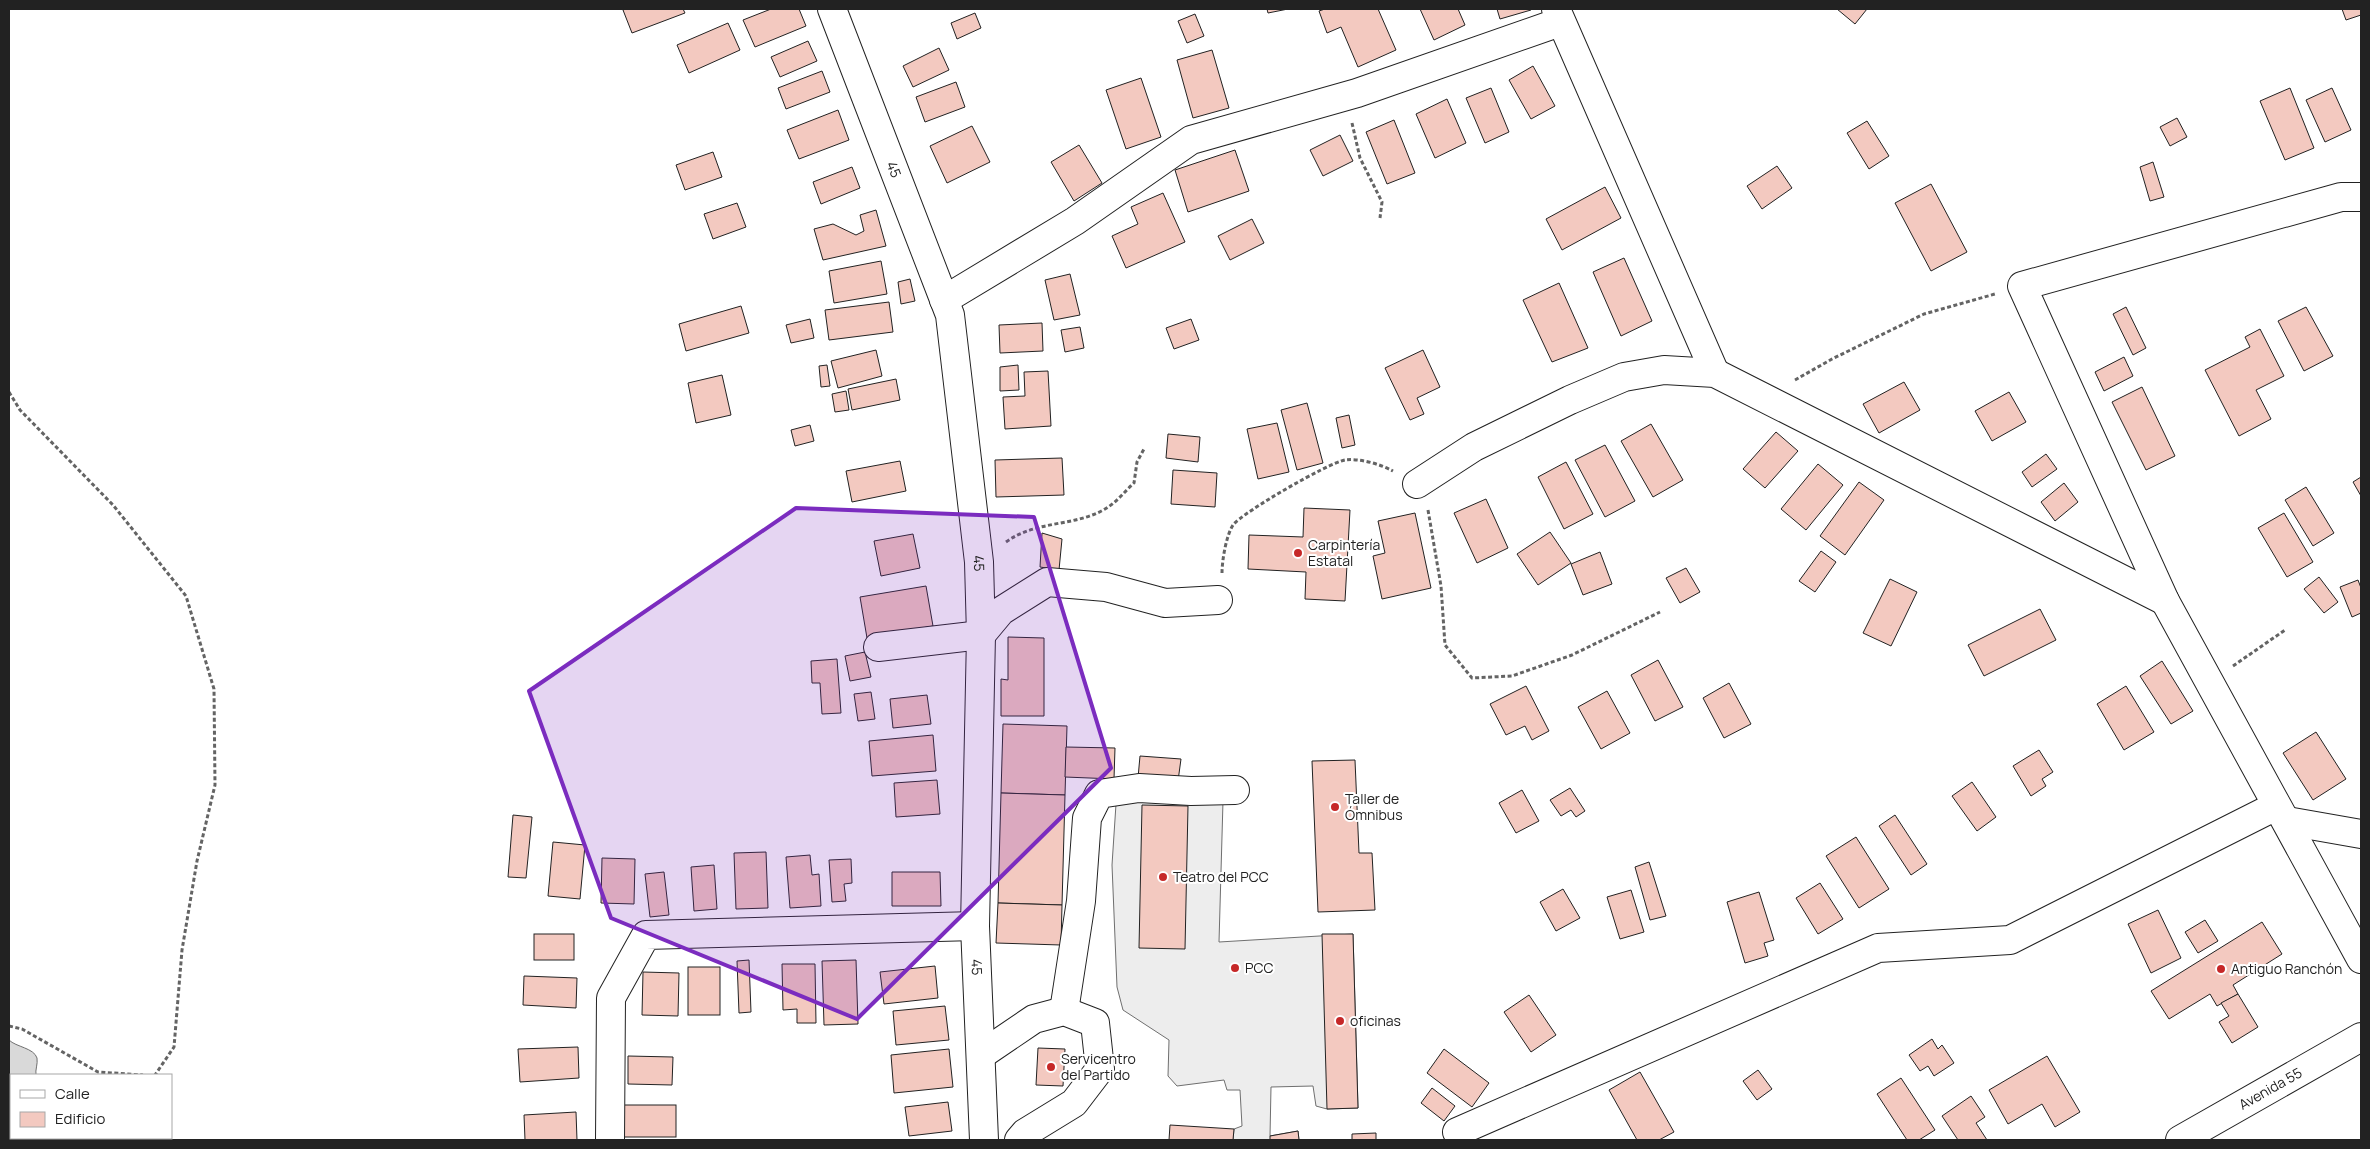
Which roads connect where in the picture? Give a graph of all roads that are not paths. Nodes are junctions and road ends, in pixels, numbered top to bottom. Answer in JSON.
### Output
{"nodes":[{"id":1,"x":832,"y":9,"type":"edge"},
{"id":2,"x":1558,"y":15,"type":"edge"},
{"id":3,"x":2361,"y":197,"type":"edge"},
{"id":4,"x":944,"y":300,"type":"junction"},
{"id":5,"x":1715,"y":373,"type":"junction"},
{"id":6,"x":1417,"y":484,"type":"road end"},
{"id":7,"x":1218,"y":600,"type":"road end"},
{"id":8,"x":2165,"y":601,"type":"junction"},
{"id":9,"x":981,"y":635,"type":"junction"},
{"id":10,"x":878,"y":647,"type":"dead end"},
{"id":11,"x":1234,"y":790,"type":"dead end"},
{"id":12,"x":2282,"y":813,"type":"junction"},
{"id":13,"x":2361,"y":834,"type":"edge"},
{"id":14,"x":974,"y":926,"type":"junction"},
{"id":15,"x":2361,"y":959,"type":"edge"},
{"id":16,"x":1064,"y":1011,"type":"junction"},
{"id":17,"x":2361,"y":1038,"type":"edge"},
{"id":18,"x":981,"y":1055,"type":"junction"},
{"id":19,"x":1457,"y":1132,"type":"dead end"},
{"id":20,"x":610,"y":1140,"type":"edge"},
{"id":21,"x":984,"y":1140,"type":"edge"},
{"id":22,"x":1019,"y":1140,"type":"edge"},
{"id":23,"x":2180,"y":1140,"type":"edge"}],
"edges":[{"from":1,"to":4,"type":"street","name":"45"},
{"from":2,"to":4,"type":"street"},
{"from":2,"to":5,"type":"street"},
{"from":3,"to":8,"type":"street"},
{"from":4,"to":9,"type":"street","name":"45"},
{"from":5,"to":6,"type":"street"},
{"from":5,"to":8,"type":"street"},
{"from":7,"to":9,"type":"street"},
{"from":8,"to":12,"type":"street"},
{"from":9,"to":10,"type":"street"},
{"from":9,"to":14,"type":"street","name":"45"},
{"from":11,"to":16,"type":"street"},
{"from":12,"to":13,"type":"street"},
{"from":12,"to":15,"type":"street"},
{"from":12,"to":19,"type":"street"},
{"from":14,"to":18,"type":"street","name":"45"},
{"from":14,"to":20,"type":"street"},
{"from":16,"to":18,"type":"street"},
{"from":16,"to":22,"type":"street"},
{"from":17,"to":23,"type":"street","name":"Avenida 55"},
{"from":18,"to":21,"type":"street","name":"45"}]}
